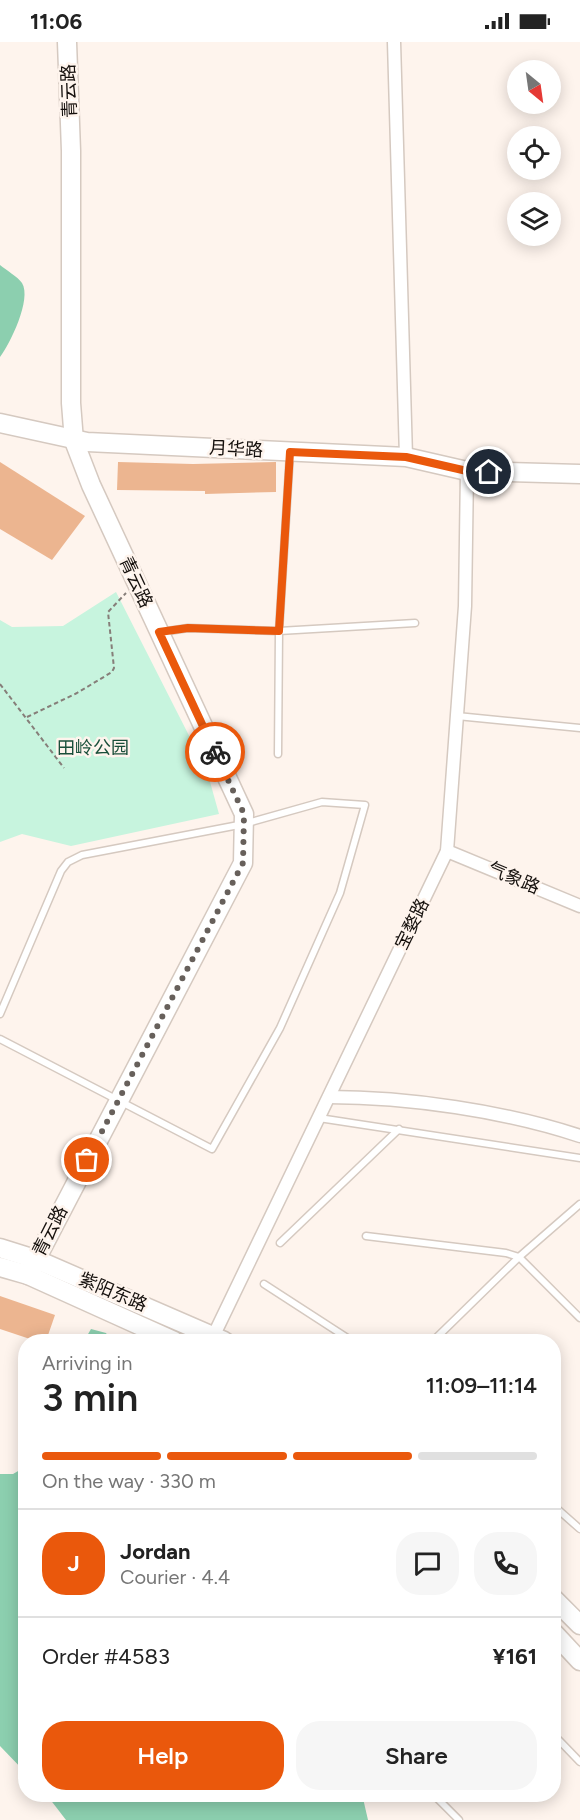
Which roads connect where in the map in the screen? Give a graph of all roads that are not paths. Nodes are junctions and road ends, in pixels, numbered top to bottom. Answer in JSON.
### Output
{"nodes":[{"id":1,"x":67,"y":42,"type":"edge"},
{"id":2,"x":394,"y":42,"type":"edge"},
{"id":3,"x":0,"y":423,"type":"edge"},
{"id":4,"x":74,"y":441,"type":"junction"},
{"id":5,"x":290,"y":452,"type":"junction"},
{"id":6,"x":406,"y":457,"type":"junction"},
{"id":7,"x":467,"y":471,"type":"junction"},
{"id":8,"x":580,"y":474,"type":"edge"},
{"id":9,"x":415,"y":623,"type":"dead end"},
{"id":10,"x":279,"y":631,"type":"junction"},
{"id":11,"x":159,"y":632,"type":"junction"},
{"id":12,"x":457,"y":716,"type":"junction"},
{"id":13,"x":580,"y":728,"type":"edge"},
{"id":14,"x":278,"y":754,"type":"dead end"},
{"id":15,"x":244,"y":824,"type":"junction"},
{"id":16,"x":447,"y":850,"type":"junction"},
{"id":17,"x":580,"y":906,"type":"edge"},
{"id":18,"x":0,"y":1014,"type":"edge"},
{"id":19,"x":0,"y":1039,"type":"edge"},
{"id":20,"x":329,"y":1097,"type":"junction"},
{"id":21,"x":118,"y":1101,"type":"junction"},
{"id":22,"x":318,"y":1118,"type":"junction"},
{"id":23,"x":399,"y":1130,"type":"junction"},
{"id":24,"x":580,"y":1136,"type":"edge"},
{"id":25,"x":580,"y":1158,"type":"edge"},
{"id":26,"x":580,"y":1204,"type":"edge"},
{"id":27,"x":366,"y":1236,"type":"dead end"},
{"id":28,"x":280,"y":1243,"type":"dead end"},
{"id":29,"x":0,"y":1248,"type":"edge"},
{"id":30,"x":519,"y":1257,"type":"junction"},
{"id":31,"x":0,"y":1267,"type":"edge"},
{"id":32,"x":32,"y":1267,"type":"junction"},
{"id":33,"x":264,"y":1284,"type":"dead end"},
{"id":34,"x":580,"y":1318,"type":"edge"},
{"id":35,"x":161,"y":1334,"type":"edge"},
{"id":36,"x":203,"y":1334,"type":"edge"},
{"id":37,"x":218,"y":1334,"type":"edge"},
{"id":38,"x":341,"y":1334,"type":"edge"},
{"id":39,"x":440,"y":1334,"type":"edge"},
{"id":40,"x":561,"y":1512,"type":"edge"},
{"id":41,"x":580,"y":1529,"type":"edge"},
{"id":42,"x":561,"y":1606,"type":"edge"},
{"id":43,"x":580,"y":1625,"type":"edge"},
{"id":44,"x":561,"y":1641,"type":"edge"},
{"id":45,"x":580,"y":1661,"type":"edge"},
{"id":46,"x":561,"y":1742,"type":"edge"},
{"id":47,"x":580,"y":1762,"type":"edge"},
{"id":48,"x":441,"y":1802,"type":"edge"},
{"id":49,"x":459,"y":1820,"type":"edge"}],
"edges":[{"from":1,"to":4,"type":"street","name":"青云路"},
{"from":2,"to":6,"type":"street"},
{"from":3,"to":4,"type":"street","name":"月华路"},
{"from":4,"to":5,"type":"street","name":"月华路"},
{"from":4,"to":11,"type":"street","name":"青云路"},
{"from":5,"to":6,"type":"street","name":"月华路"},
{"from":5,"to":10,"type":"lane"},
{"from":6,"to":7,"type":"street","name":"月华路"},
{"from":7,"to":8,"type":"street","name":"月华路"},
{"from":7,"to":12,"type":"street","name":"宝婺路"},
{"from":9,"to":10,"type":"lane"},
{"from":10,"to":11,"type":"lane"},
{"from":10,"to":14,"type":"lane"},
{"from":11,"to":15,"type":"street","name":"青云路"},
{"from":12,"to":13,"type":"lane"},
{"from":12,"to":16,"type":"street","name":"宝婺路"},
{"from":15,"to":18,"type":"lane"},
{"from":15,"to":21,"type":"street","name":"青云路"},
{"from":15,"to":21,"type":"lane"},
{"from":16,"to":17,"type":"street","name":"气象路"},
{"from":16,"to":20,"type":"street","name":"宝婺路"},
{"from":19,"to":21,"type":"lane"},
{"from":20,"to":22,"type":"street","name":"宝婺路"},
{"from":20,"to":24,"type":"street"},
{"from":21,"to":32,"type":"street","name":"青云路"},
{"from":22,"to":23,"type":"lane"},
{"from":22,"to":37,"type":"street","name":"宝婺路"},
{"from":23,"to":25,"type":"lane"},
{"from":23,"to":28,"type":"lane"},
{"from":26,"to":30,"type":"lane"},
{"from":27,"to":30,"type":"lane"},
{"from":29,"to":32,"type":"street","name":"紫阳东路"},
{"from":30,"to":34,"type":"lane"},
{"from":30,"to":39,"type":"lane"},
{"from":31,"to":32,"type":"street","name":"紫阳东路"},
{"from":32,"to":35,"type":"street","name":"紫阳东路"},
{"from":32,"to":36,"type":"street","name":"紫阳东路"},
{"from":33,"to":38,"type":"lane"},
{"from":40,"to":41,"type":"lane"},
{"from":42,"to":43,"type":"street"},
{"from":44,"to":45,"type":"street"},
{"from":46,"to":47,"type":"lane"},
{"from":48,"to":49,"type":"lane"}]}
